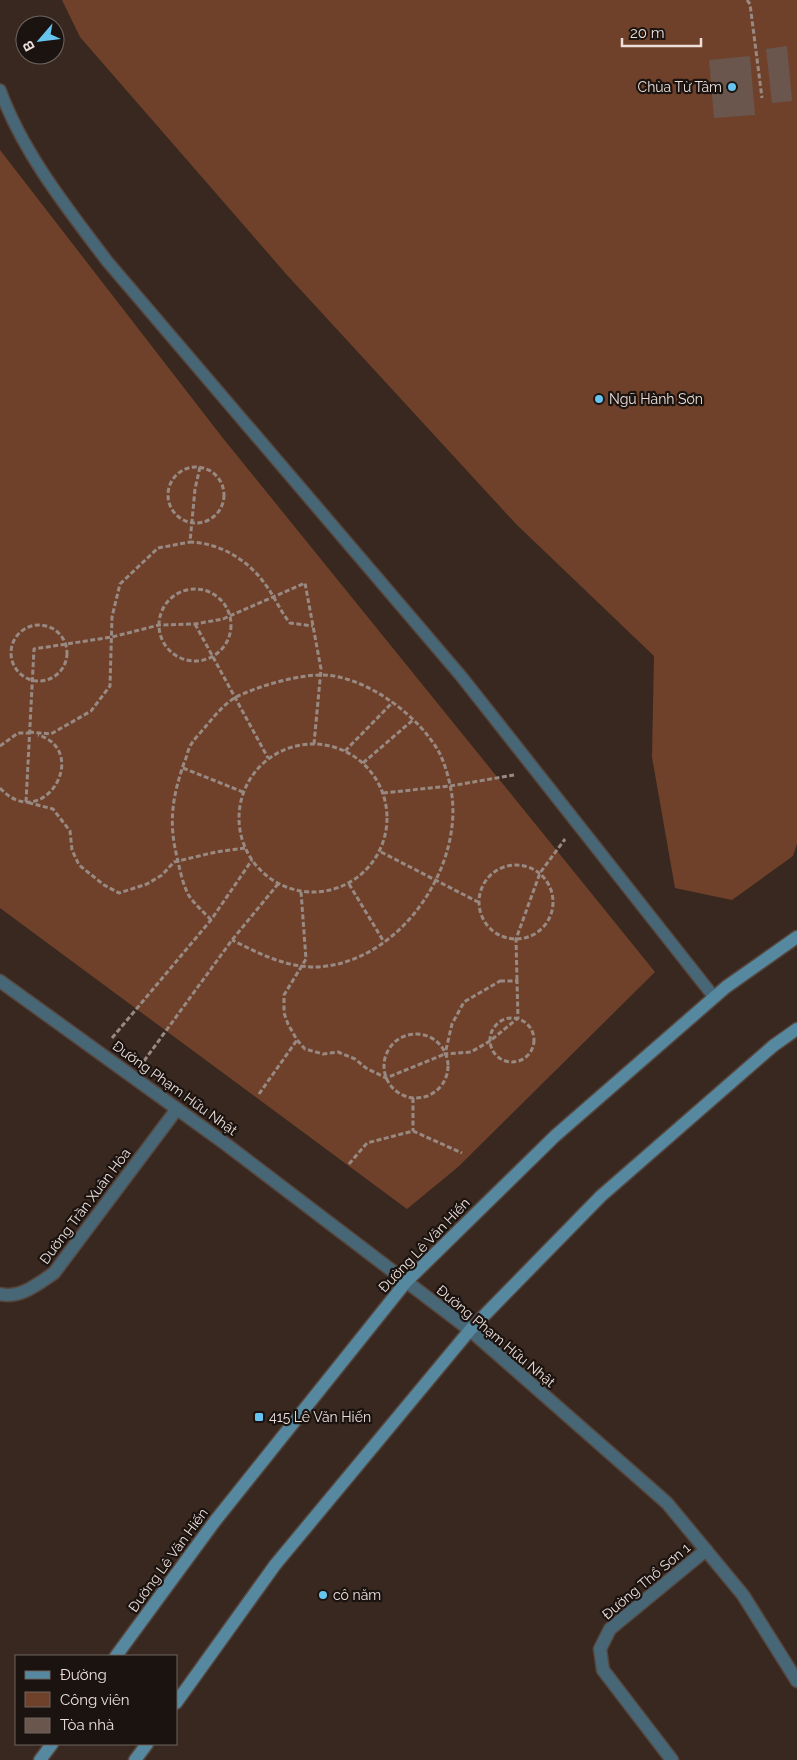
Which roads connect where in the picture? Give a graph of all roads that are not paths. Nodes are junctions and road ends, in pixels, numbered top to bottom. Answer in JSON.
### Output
{"nodes":[{"id":1,"x":0,"y":90,"type":"edge"},
{"id":2,"x":797,"y":937,"type":"edge"},
{"id":3,"x":0,"y":981,"type":"edge"},
{"id":4,"x":714,"y":997,"type":"junction"},
{"id":5,"x":797,"y":1029,"type":"edge"},
{"id":6,"x":177,"y":1109,"type":"junction"},
{"id":7,"x":406,"y":1282,"type":"junction"},
{"id":8,"x":0,"y":1294,"type":"edge"},
{"id":9,"x":470,"y":1330,"type":"junction"},
{"id":10,"x":706,"y":1550,"type":"junction"},
{"id":11,"x":117,"y":1655,"type":"edge"},
{"id":12,"x":797,"y":1681,"type":"edge"},
{"id":13,"x":178,"y":1700,"type":"edge"},
{"id":14,"x":51,"y":1745,"type":"edge"},
{"id":15,"x":146,"y":1745,"type":"edge"},
{"id":16,"x":40,"y":1760,"type":"edge"},
{"id":17,"x":135,"y":1760,"type":"edge"},
{"id":18,"x":672,"y":1760,"type":"edge"}],
"edges":[{"from":1,"to":4,"type":"lane"},
{"from":2,"to":4,"type":"main road","name":"Đường Lê Văn Hiến"},
{"from":3,"to":6,"type":"street","name":"Đường Phạm Hữu Nhật"},
{"from":4,"to":7,"type":"main road","name":"Đường Lê Văn Hiến"},
{"from":5,"to":9,"type":"main road"},
{"from":6,"to":7,"type":"street","name":"Đường Phạm Hữu Nhật"},
{"from":6,"to":8,"type":"street","name":"Đường Trần Xuân Hòa"},
{"from":7,"to":9,"type":"street","name":"Đường Phạm Hữu Nhật"},
{"from":7,"to":11,"type":"main road","name":"Đường Lê Văn Hiến"},
{"from":9,"to":10,"type":"street","name":"Đường Phạm Hữu Nhật"},
{"from":9,"to":13,"type":"main road"},
{"from":10,"to":12,"type":"street","name":"Đường Phạm Hữu Nhật"},
{"from":10,"to":18,"type":"street","name":"Đường Thổ Sơn 1"},
{"from":14,"to":16,"type":"main road"},
{"from":15,"to":17,"type":"main road"}]}
